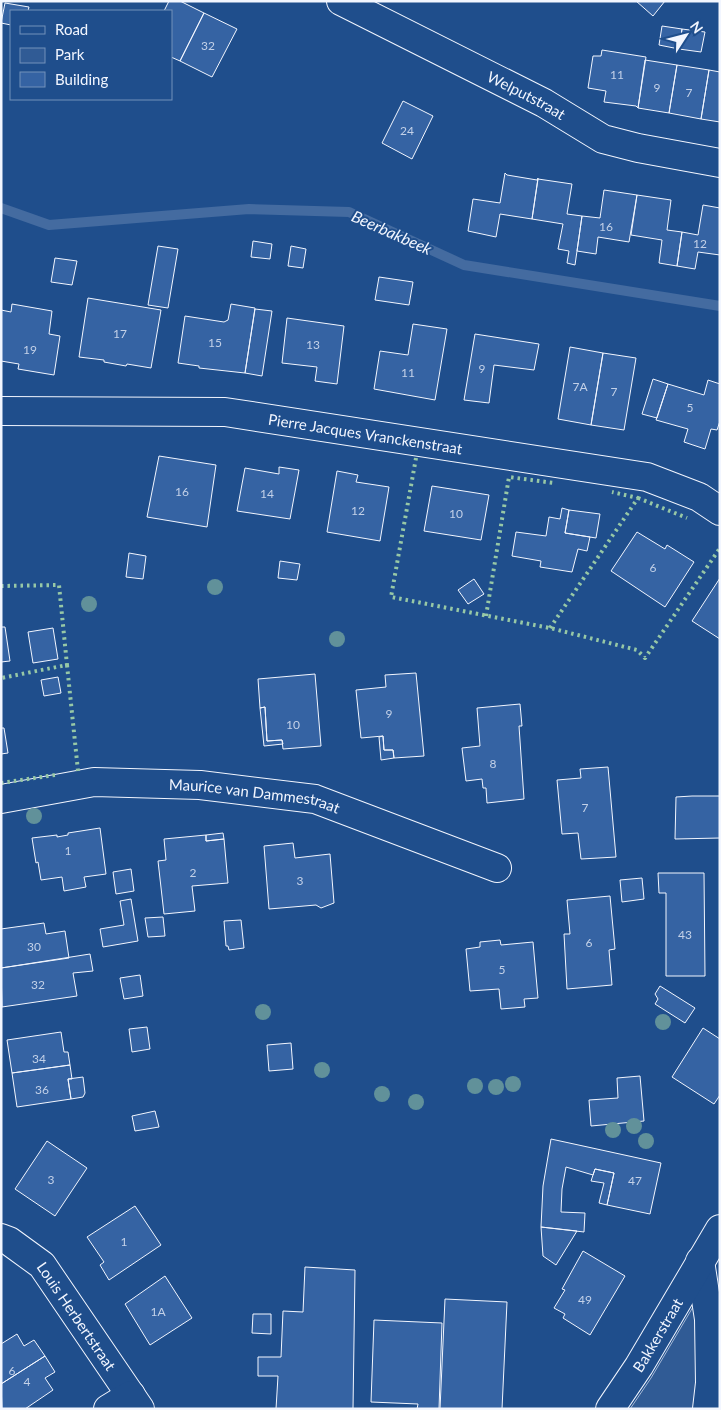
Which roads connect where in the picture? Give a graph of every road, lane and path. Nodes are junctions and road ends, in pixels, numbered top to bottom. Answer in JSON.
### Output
{"nodes":[{"id":1,"x":341,"y":1,"type":"edge"},
{"id":2,"x":720,"y":163,"type":"edge"},
{"id":3,"x":1,"y":411,"type":"edge"},
{"id":4,"x":720,"y":511,"type":"edge"},
{"id":5,"x":1,"y":798,"type":"edge"},
{"id":6,"x":497,"y":868,"type":"dead end"},
{"id":7,"x":720,"y":1229,"type":"edge"},
{"id":8,"x":1,"y":1238,"type":"edge"},
{"id":9,"x":700,"y":1260,"type":"junction"},
{"id":10,"x":126,"y":1404,"type":"edge"},
{"id":11,"x":610,"y":1409,"type":"edge"},
{"id":12,"x":707,"y":1409,"type":"edge"}],
"edges":[{"from":1,"to":2,"type":"street","name":"Welputstraat"},
{"from":3,"to":4,"type":"street","name":"Pierre Jacques Vranckenstraat"},
{"from":5,"to":6,"type":"street","name":"Maurice van Dammestraat"},
{"from":7,"to":9,"type":"street","name":"Bakkerstraat"},
{"from":8,"to":10,"type":"street","name":"Louis Herbertstraat"},
{"from":9,"to":11,"type":"street","name":"Bakkerstraat"},
{"from":9,"to":12,"type":"street","name":"Bakkerstraat"}]}
